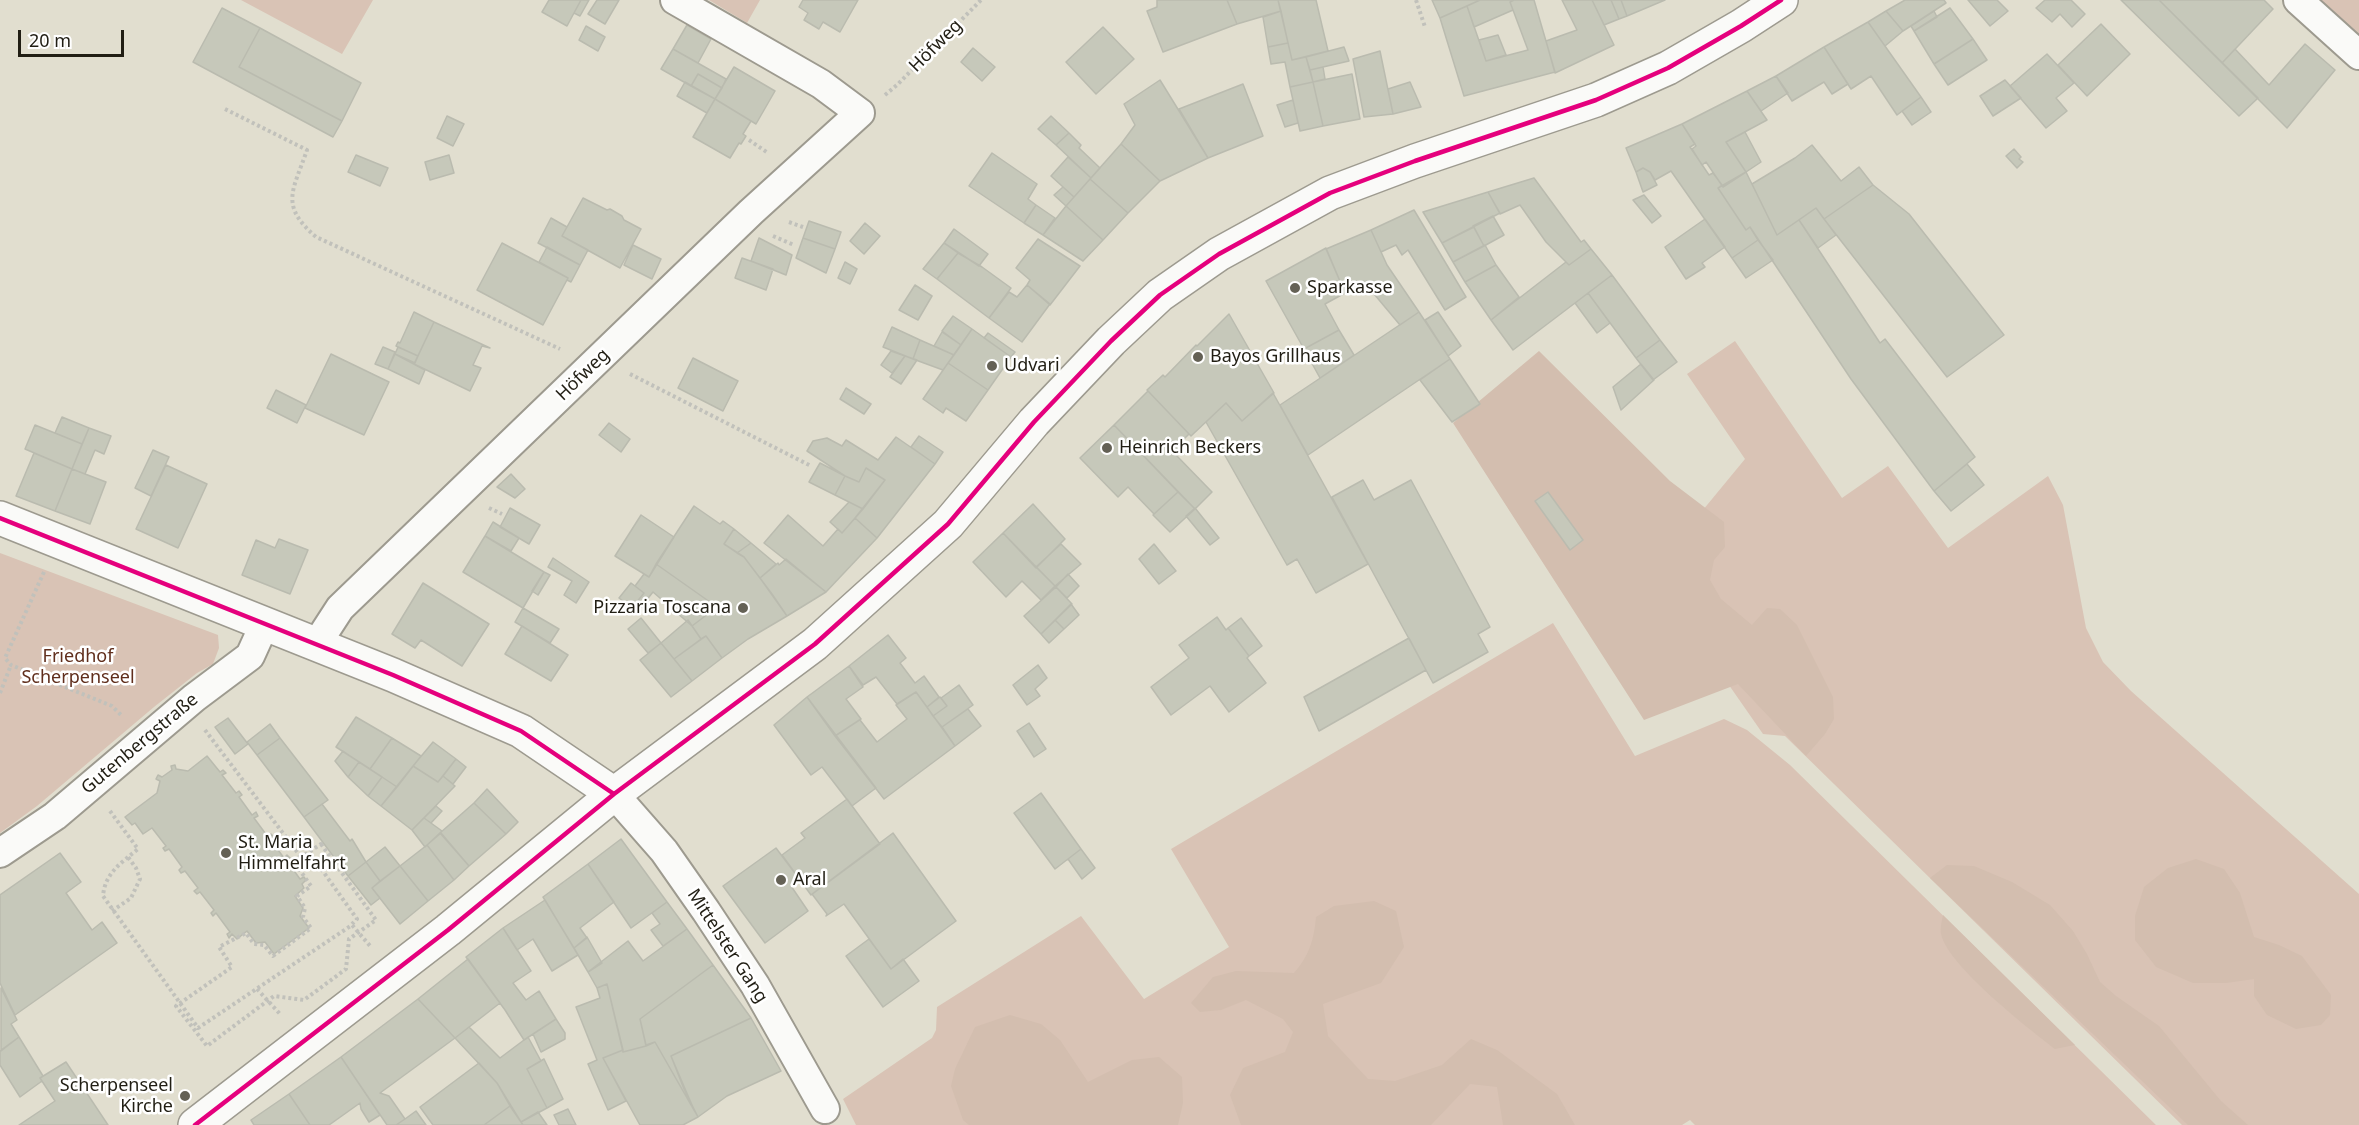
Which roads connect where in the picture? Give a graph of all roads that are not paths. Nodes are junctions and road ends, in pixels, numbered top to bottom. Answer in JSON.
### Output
{"nodes":[{"id":1,"x":675,"y":0,"type":"edge"},
{"id":2,"x":1781,"y":0,"type":"edge"},
{"id":3,"x":2298,"y":0,"type":"edge"},
{"id":4,"x":2359,"y":55,"type":"edge"},
{"id":5,"x":0,"y":518,"type":"edge"},
{"id":6,"x":266,"y":623,"type":"junction"},
{"id":7,"x":316,"y":645,"type":"junction"},
{"id":8,"x":614,"y":794,"type":"junction"},
{"id":9,"x":0,"y":853,"type":"edge"},
{"id":10,"x":825,"y":1109,"type":"dead end"},
{"id":11,"x":195,"y":1125,"type":"edge"}],
"edges":[{"from":1,"to":7,"type":"street","name":"Höfweg"},
{"from":2,"to":8,"type":"main road"},
{"from":3,"to":4,"type":"street"},
{"from":5,"to":6,"type":"main road"},
{"from":6,"to":7,"type":"main road"},
{"from":6,"to":9,"type":"street","name":"Gutenbergstraße"},
{"from":7,"to":8,"type":"main road"},
{"from":8,"to":10,"type":"street","name":"Mittelster Gang"},
{"from":8,"to":11,"type":"main road"}]}
